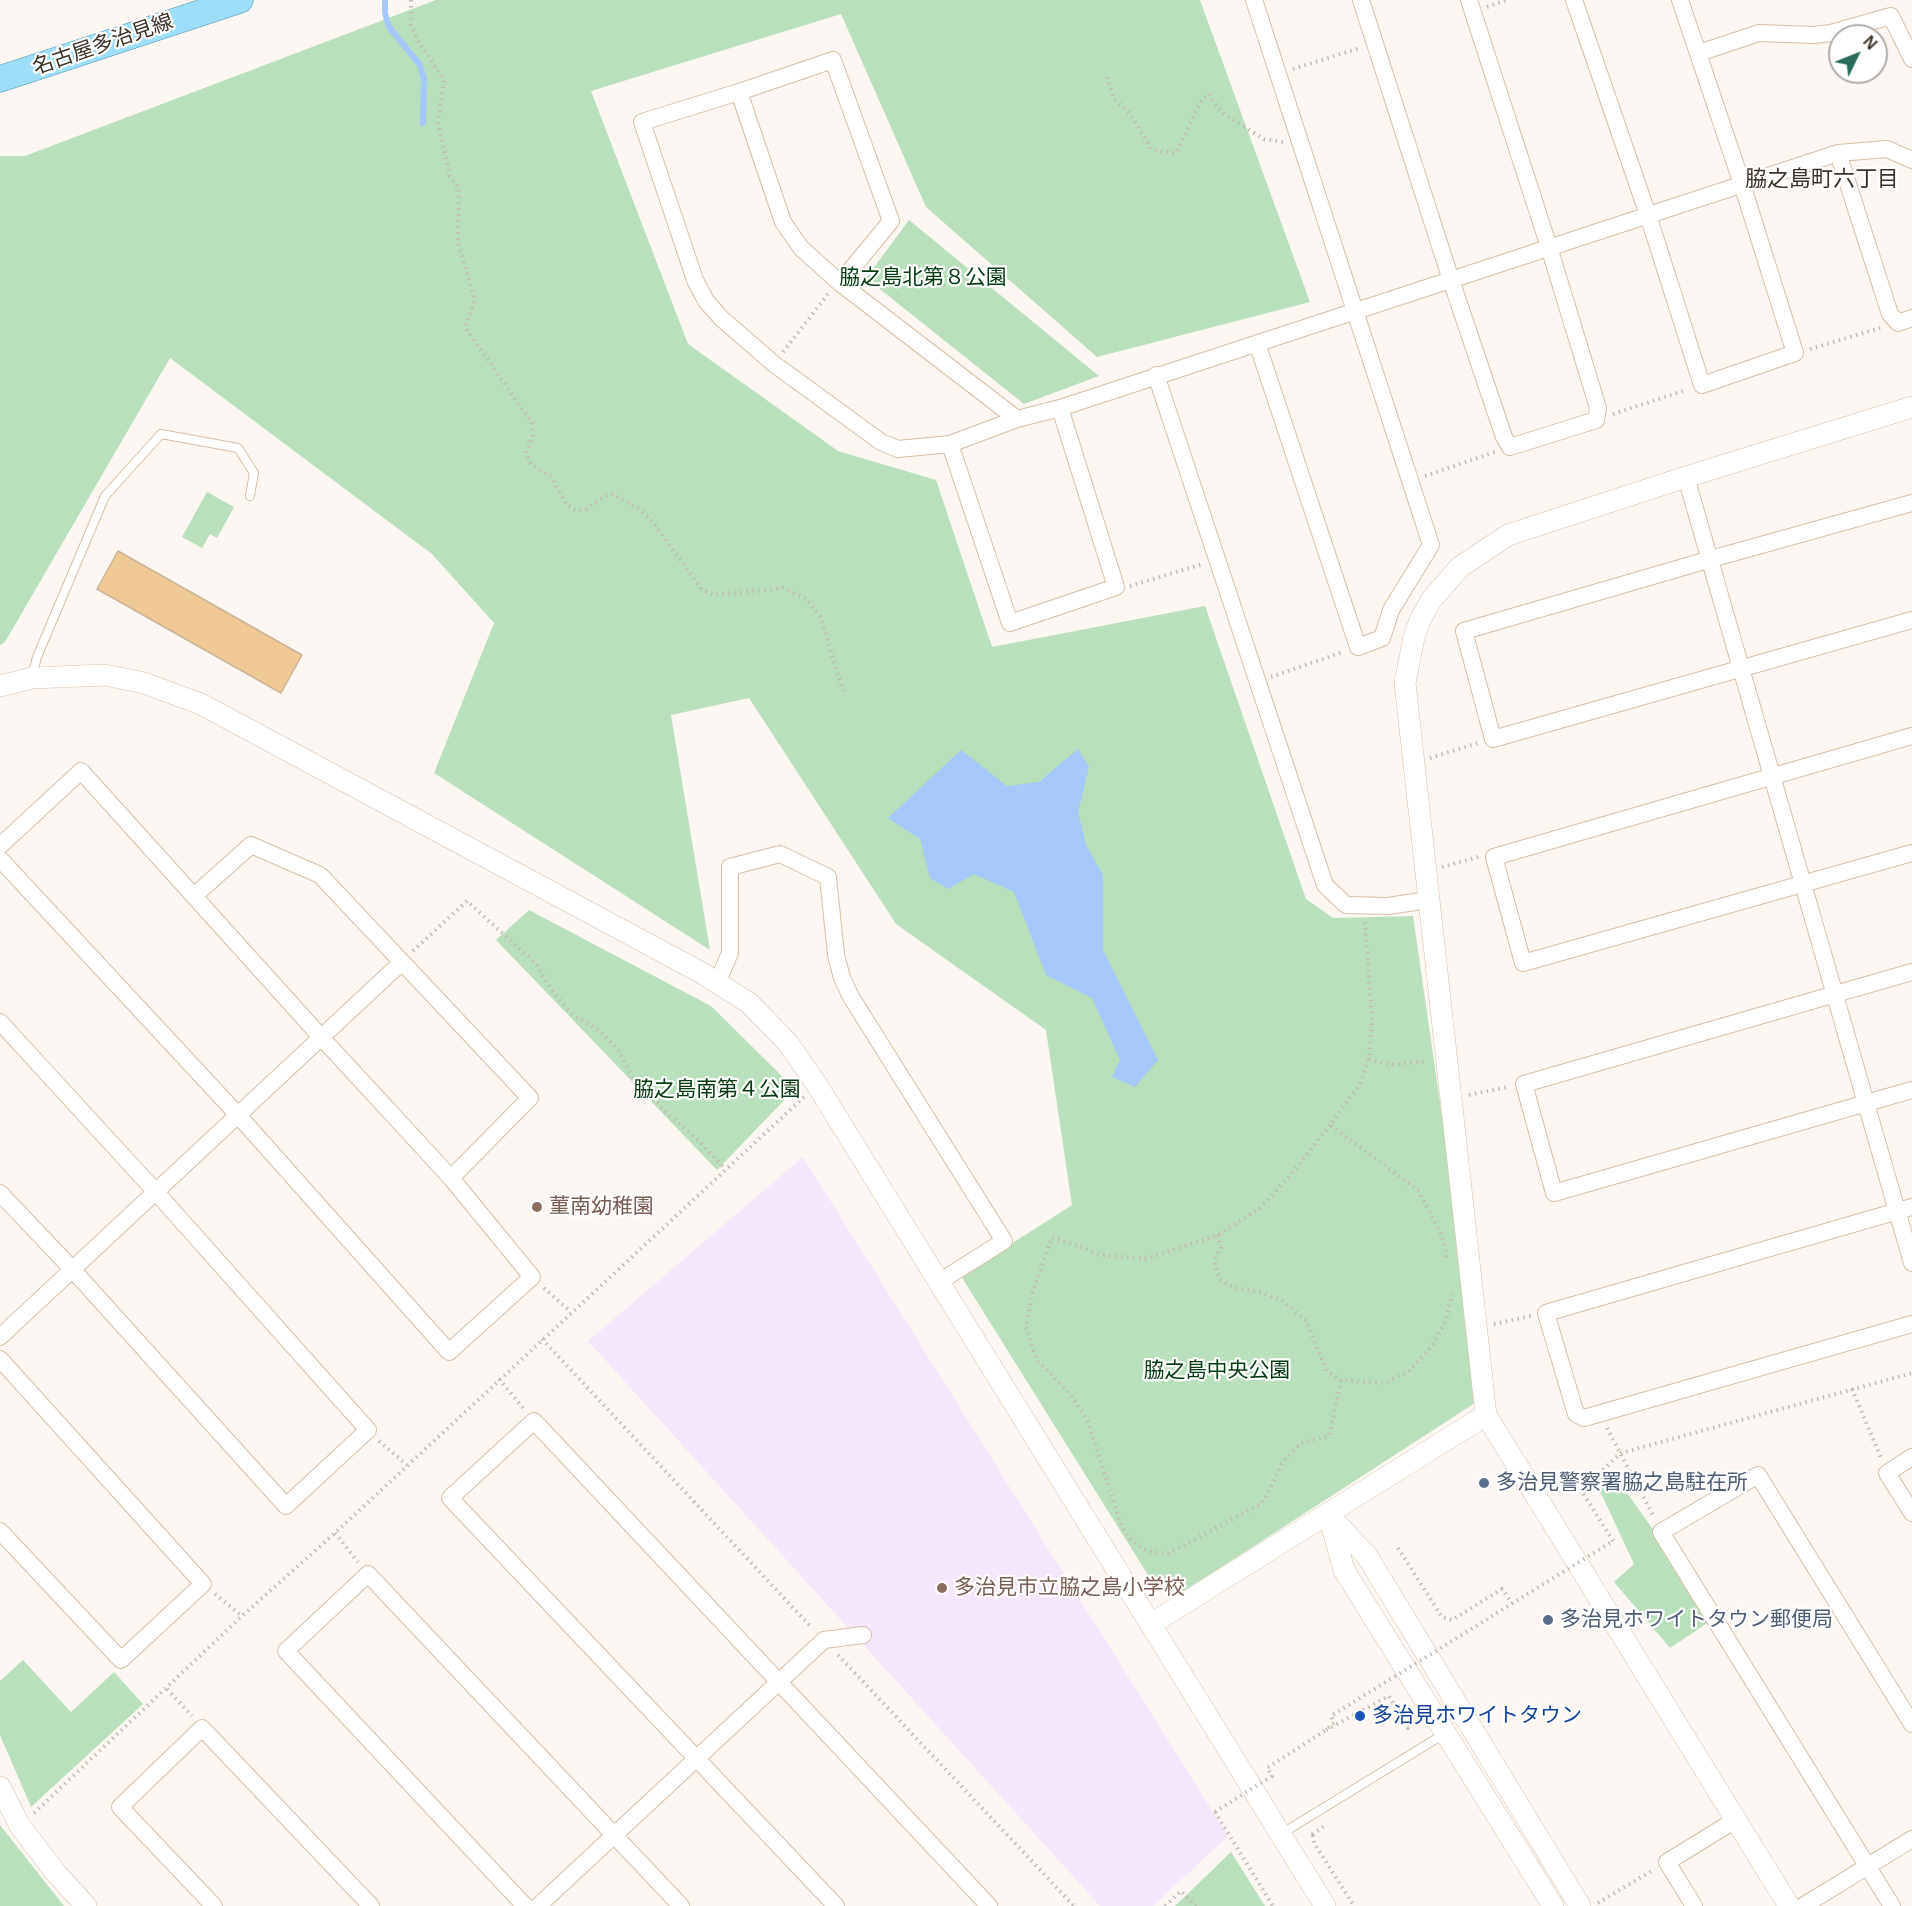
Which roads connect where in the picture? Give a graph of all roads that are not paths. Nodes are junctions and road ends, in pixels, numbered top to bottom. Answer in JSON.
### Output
{"nodes":[{"id":1,"x":240,"y":0,"type":"edge"},
{"id":2,"x":1254,"y":0,"type":"edge"},
{"id":3,"x":1361,"y":0,"type":"edge"},
{"id":4,"x":1469,"y":0,"type":"edge"},
{"id":5,"x":1574,"y":0,"type":"edge"},
{"id":6,"x":1680,"y":0,"type":"edge"},
{"id":7,"x":1699,"y":53,"type":"junction"},
{"id":8,"x":1912,"y":59,"type":"edge"},
{"id":9,"x":0,"y":80,"type":"edge"},
{"id":10,"x":739,"y":92,"type":"junction"},
{"id":11,"x":1838,"y":153,"type":"junction"},
{"id":12,"x":1912,"y":160,"type":"edge"},
{"id":13,"x":1742,"y":184,"type":"junction"},
{"id":14,"x":1648,"y":215,"type":"junction"},
{"id":15,"x":1549,"y":247,"type":"junction"},
{"id":16,"x":1451,"y":280,"type":"junction"},
{"id":17,"x":840,"y":283,"type":"junction"},
{"id":18,"x":1355,"y":310,"type":"junction"},
{"id":19,"x":1905,"y":320,"type":"edge"},
{"id":20,"x":1257,"y":343,"type":"junction"},
{"id":21,"x":1156,"y":375,"type":"junction"},
{"id":22,"x":1912,"y":407,"type":"edge"},
{"id":23,"x":1060,"y":408,"type":"junction"},
{"id":24,"x":1017,"y":419,"type":"junction"},
{"id":25,"x":950,"y":444,"type":"junction"},
{"id":26,"x":1686,"y":477,"type":"junction"},
{"id":27,"x":250,"y":496,"type":"dead end"},
{"id":28,"x":1912,"y":502,"type":"edge"},
{"id":29,"x":1711,"y":559,"type":"junction"},
{"id":30,"x":1912,"y":620,"type":"edge"},
{"id":31,"x":1742,"y":669,"type":"junction"},
{"id":32,"x":32,"y":678,"type":"junction"},
{"id":33,"x":0,"y":686,"type":"edge"},
{"id":34,"x":1912,"y":736,"type":"edge"},
{"id":35,"x":1773,"y":776,"type":"junction"},
{"id":36,"x":0,"y":846,"type":"edge"},
{"id":37,"x":1912,"y":853,"type":"edge"},
{"id":38,"x":0,"y":860,"type":"edge"},
{"id":39,"x":1804,"y":884,"type":"junction"},
{"id":40,"x":194,"y":896,"type":"junction"},
{"id":41,"x":1428,"y":900,"type":"junction"},
{"id":42,"x":402,"y":962,"type":"junction"},
{"id":43,"x":1912,"y":972,"type":"edge"},
{"id":44,"x":717,"y":983,"type":"junction"},
{"id":45,"x":1836,"y":994,"type":"junction"},
{"id":46,"x":0,"y":1022,"type":"edge"},
{"id":47,"x":321,"y":1037,"type":"junction"},
{"id":48,"x":1912,"y":1090,"type":"edge"},
{"id":49,"x":1867,"y":1103,"type":"junction"},
{"id":50,"x":237,"y":1114,"type":"junction"},
{"id":51,"x":451,"y":1178,"type":"junction"},
{"id":52,"x":156,"y":1191,"type":"junction"},
{"id":53,"x":0,"y":1193,"type":"edge"},
{"id":54,"x":1904,"y":1210,"type":"edge"},
{"id":55,"x":1912,"y":1263,"type":"edge"},
{"id":56,"x":72,"y":1269,"type":"junction"},
{"id":57,"x":939,"y":1282,"type":"junction"},
{"id":58,"x":1912,"y":1324,"type":"edge"},
{"id":59,"x":0,"y":1337,"type":"edge"},
{"id":60,"x":0,"y":1359,"type":"edge"},
{"id":61,"x":1486,"y":1415,"type":"junction"},
{"id":62,"x":1912,"y":1457,"type":"edge"},
{"id":63,"x":1912,"y":1513,"type":"edge"},
{"id":64,"x":1328,"y":1514,"type":"junction"},
{"id":65,"x":0,"y":1531,"type":"edge"},
{"id":66,"x":1150,"y":1624,"type":"junction"},
{"id":67,"x":863,"y":1635,"type":"dead end"},
{"id":68,"x":779,"y":1681,"type":"junction"},
{"id":69,"x":1912,"y":1724,"type":"edge"},
{"id":70,"x":1446,"y":1733,"type":"junction"},
{"id":71,"x":698,"y":1759,"type":"junction"},
{"id":72,"x":0,"y":1788,"type":"edge"},
{"id":73,"x":1737,"y":1820,"type":"junction"},
{"id":74,"x":614,"y":1834,"type":"junction"},
{"id":75,"x":1281,"y":1835,"type":"junction"},
{"id":76,"x":1912,"y":1839,"type":"edge"},
{"id":77,"x":1869,"y":1867,"type":"junction"},
{"id":78,"x":86,"y":1906,"type":"edge"},
{"id":79,"x":214,"y":1906,"type":"edge"},
{"id":80,"x":371,"y":1906,"type":"edge"},
{"id":81,"x":525,"y":1906,"type":"edge"},
{"id":82,"x":538,"y":1906,"type":"edge"},
{"id":83,"x":681,"y":1906,"type":"edge"},
{"id":84,"x":836,"y":1906,"type":"edge"},
{"id":85,"x":989,"y":1906,"type":"edge"},
{"id":86,"x":1325,"y":1906,"type":"edge"},
{"id":87,"x":1553,"y":1906,"type":"edge"},
{"id":88,"x":1580,"y":1906,"type":"edge"},
{"id":89,"x":1694,"y":1906,"type":"edge"},
{"id":90,"x":1789,"y":1906,"type":"edge"},
{"id":91,"x":1803,"y":1906,"type":"edge"},
{"id":92,"x":1893,"y":1906,"type":"edge"}],
"edges":[{"from":1,"to":9,"type":"main road","name":"名古屋多治見線"},
{"from":2,"to":18,"type":"street"},
{"from":3,"to":16,"type":"street"},
{"from":4,"to":15,"type":"street"},
{"from":5,"to":14,"type":"street"},
{"from":6,"to":7,"type":"street"},
{"from":7,"to":8,"type":"street"},
{"from":7,"to":13,"type":"street"},
{"from":10,"to":17,"type":"street"},
{"from":10,"to":17,"type":"street"},
{"from":10,"to":25,"type":"street"},
{"from":11,"to":12,"type":"street"},
{"from":11,"to":13,"type":"street"},
{"from":11,"to":19,"type":"street"},
{"from":13,"to":14,"type":"street"},
{"from":13,"to":14,"type":"street"},
{"from":14,"to":15,"type":"street"},
{"from":15,"to":16,"type":"street"},
{"from":15,"to":16,"type":"street"},
{"from":16,"to":18,"type":"street"},
{"from":17,"to":24,"type":"street"},
{"from":18,"to":20,"type":"street"},
{"from":18,"to":20,"type":"street"},
{"from":20,"to":21,"type":"street"},
{"from":21,"to":23,"type":"street"},
{"from":21,"to":41,"type":"street"},
{"from":22,"to":26,"type":"street"},
{"from":23,"to":24,"type":"street"},
{"from":23,"to":25,"type":"street"},
{"from":24,"to":25,"type":"street"},
{"from":26,"to":29,"type":"street"},
{"from":26,"to":41,"type":"street"},
{"from":27,"to":32,"type":"lane"},
{"from":28,"to":29,"type":"street"},
{"from":29,"to":31,"type":"street"},
{"from":29,"to":31,"type":"street"},
{"from":30,"to":31,"type":"street"},
{"from":31,"to":35,"type":"street"},
{"from":32,"to":33,"type":"street"},
{"from":32,"to":44,"type":"street"},
{"from":34,"to":35,"type":"street"},
{"from":35,"to":39,"type":"street"},
{"from":35,"to":39,"type":"street"},
{"from":36,"to":40,"type":"street"},
{"from":37,"to":39,"type":"street"},
{"from":38,"to":50,"type":"street"},
{"from":39,"to":45,"type":"street"},
{"from":40,"to":42,"type":"street"},
{"from":40,"to":47,"type":"street"},
{"from":41,"to":61,"type":"street"},
{"from":42,"to":47,"type":"street"},
{"from":42,"to":51,"type":"street"},
{"from":43,"to":45,"type":"street"},
{"from":44,"to":57,"type":"street"},
{"from":44,"to":57,"type":"street"},
{"from":45,"to":49,"type":"street"},
{"from":45,"to":49,"type":"street"},
{"from":46,"to":52,"type":"street"},
{"from":47,"to":50,"type":"street"},
{"from":47,"to":51,"type":"street"},
{"from":48,"to":49,"type":"street"},
{"from":49,"to":54,"type":"street"},
{"from":50,"to":51,"type":"street"},
{"from":50,"to":52,"type":"street"},
{"from":52,"to":56,"type":"street"},
{"from":52,"to":56,"type":"street"},
{"from":53,"to":56,"type":"street"},
{"from":54,"to":55,"type":"street"},
{"from":54,"to":58,"type":"street"},
{"from":56,"to":59,"type":"street"},
{"from":57,"to":66,"type":"street"},
{"from":60,"to":65,"type":"street"},
{"from":61,"to":64,"type":"street"},
{"from":61,"to":73,"type":"street"},
{"from":62,"to":63,"type":"street"},
{"from":64,"to":66,"type":"street"},
{"from":64,"to":70,"type":"street"},
{"from":64,"to":88,"type":"street"},
{"from":66,"to":75,"type":"street"},
{"from":67,"to":68,"type":"street"},
{"from":68,"to":71,"type":"street"},
{"from":68,"to":71,"type":"street"},
{"from":68,"to":85,"type":"street"},
{"from":69,"to":77,"type":"street"},
{"from":70,"to":75,"type":"lane"},
{"from":70,"to":87,"type":"street"},
{"from":71,"to":74,"type":"street"},
{"from":71,"to":84,"type":"street"},
{"from":72,"to":78,"type":"street"},
{"from":73,"to":89,"type":"street"},
{"from":73,"to":90,"type":"street"},
{"from":74,"to":81,"type":"street"},
{"from":74,"to":82,"type":"street"},
{"from":74,"to":83,"type":"street"},
{"from":75,"to":86,"type":"street"},
{"from":76,"to":77,"type":"street"},
{"from":77,"to":91,"type":"street"},
{"from":77,"to":92,"type":"street"},
{"from":79,"to":80,"type":"street"}]}
